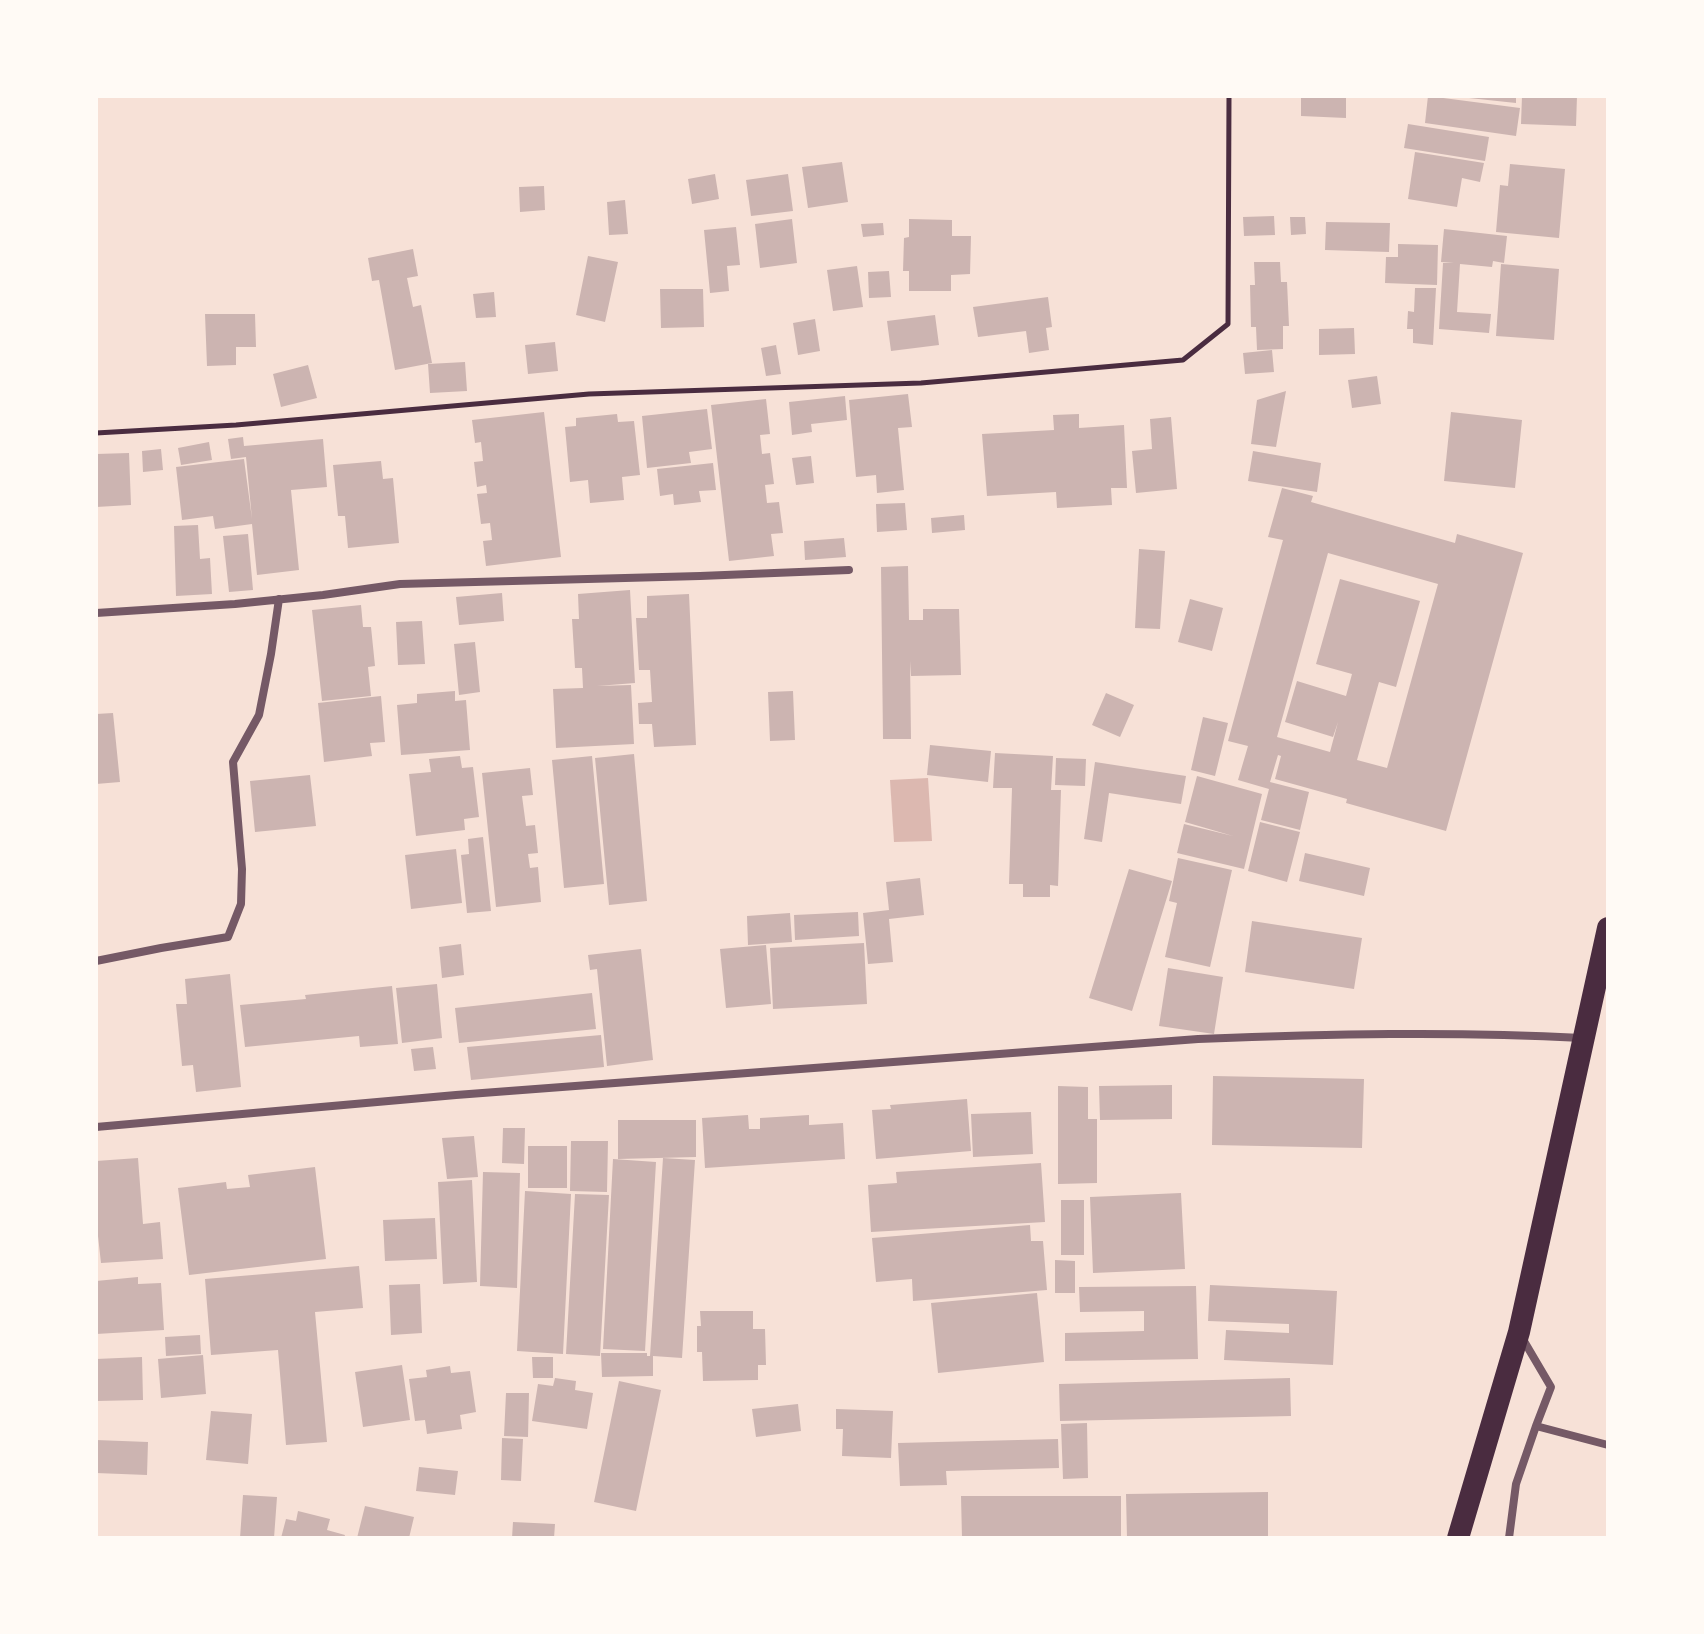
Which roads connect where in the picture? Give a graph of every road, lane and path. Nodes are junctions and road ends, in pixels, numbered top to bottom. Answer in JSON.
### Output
{"nodes":[{"id":1,"x":1229,"y":96,"type":"edge"},
{"id":2,"x":96,"y":433,"type":"edge"},
{"id":3,"x":849,"y":570,"type":"dead end"},
{"id":4,"x":279,"y":599,"type":"junction"},
{"id":5,"x":96,"y":613,"type":"edge"},
{"id":6,"x":1608,"y":928,"type":"edge"},
{"id":7,"x":96,"y":961,"type":"edge"},
{"id":8,"x":1583,"y":1038,"type":"junction"},
{"id":9,"x":96,"y":1127,"type":"edge"},
{"id":10,"x":1519,"y":1332,"type":"junction"},
{"id":11,"x":1536,"y":1426,"type":"junction"},
{"id":12,"x":1608,"y":1445,"type":"edge"},
{"id":13,"x":1458,"y":1538,"type":"edge"},
{"id":14,"x":1509,"y":1538,"type":"edge"}],
"edges":[{"from":1,"to":2,"type":"path"},
{"from":3,"to":4,"type":"street"},
{"from":4,"to":5,"type":"street"},
{"from":4,"to":7,"type":"street"},
{"from":6,"to":8,"type":"highway"},
{"from":8,"to":9,"type":"street"},
{"from":8,"to":10,"type":"highway"},
{"from":10,"to":11,"type":"street"},
{"from":10,"to":13,"type":"highway"},
{"from":11,"to":12,"type":"street"},
{"from":11,"to":14,"type":"street"}]}
